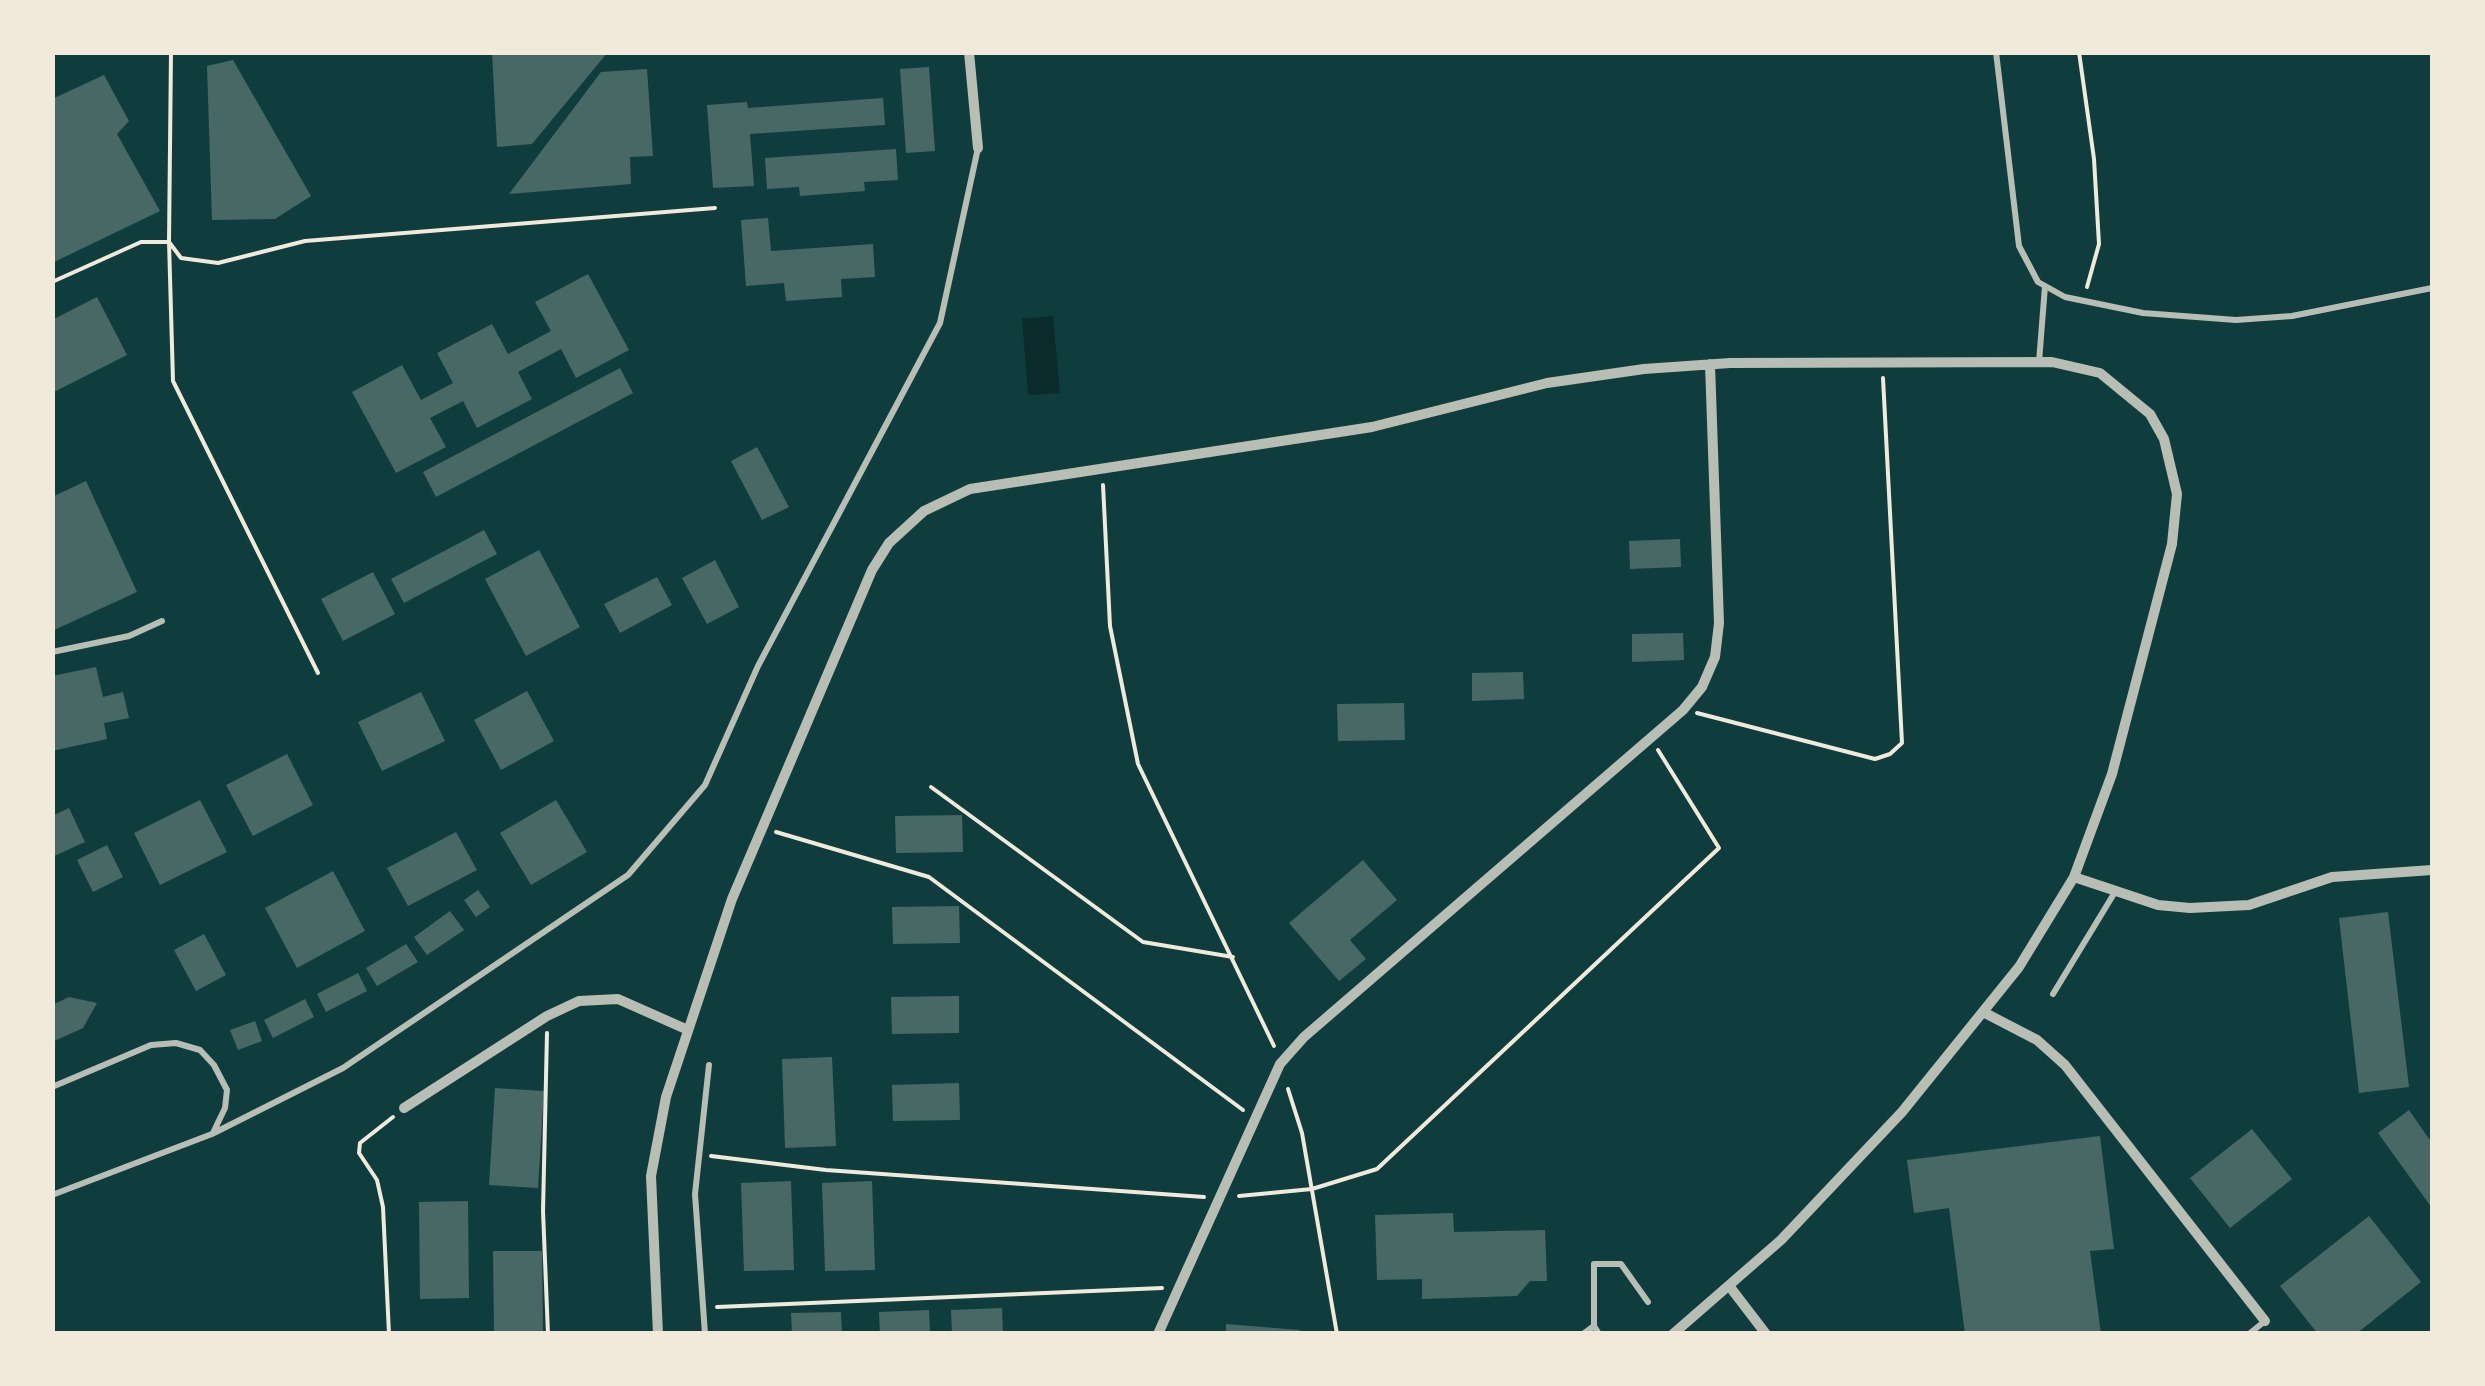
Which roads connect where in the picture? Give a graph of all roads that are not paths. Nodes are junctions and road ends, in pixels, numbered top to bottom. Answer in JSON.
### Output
{"nodes":[{"id":1,"x":969,"y":52,"type":"edge"},
{"id":2,"x":1996,"y":52,"type":"edge"},
{"id":3,"x":978,"y":148,"type":"joint"},
{"id":4,"x":2044,"y":286,"type":"junction"},
{"id":5,"x":2432,"y":288,"type":"edge"},
{"id":6,"x":2039,"y":362,"type":"junction"},
{"id":7,"x":1710,"y":364,"type":"junction"},
{"id":8,"x":162,"y":621,"type":"dead end"},
{"id":9,"x":52,"y":652,"type":"edge"},
{"id":10,"x":2432,"y":870,"type":"edge"},
{"id":11,"x":2074,"y":877,"type":"junction"},
{"id":12,"x":2115,"y":892,"type":"junction"},
{"id":13,"x":2052,"y":994,"type":"dead end"},
{"id":14,"x":1985,"y":1012,"type":"junction"},
{"id":15,"x":688,"y":1030,"type":"junction"},
{"id":16,"x":708,"y":1065,"type":"dead end"},
{"id":17,"x":52,"y":1087,"type":"edge"},
{"id":18,"x":404,"y":1108,"type":"road end"},
{"id":19,"x":212,"y":1134,"type":"junction"},
{"id":20,"x":52,"y":1196,"type":"edge"},
{"id":21,"x":1730,"y":1287,"type":"junction"},
{"id":22,"x":1648,"y":1302,"type":"dead end"},
{"id":23,"x":2264,"y":1321,"type":"joint"},
{"id":24,"x":1596,"y":1330,"type":"edge"},
{"id":25,"x":658,"y":1334,"type":"edge"},
{"id":26,"x":705,"y":1334,"type":"edge"},
{"id":27,"x":1158,"y":1334,"type":"edge"},
{"id":28,"x":1583,"y":1334,"type":"edge"},
{"id":29,"x":1674,"y":1334,"type":"edge"},
{"id":30,"x":1766,"y":1334,"type":"edge"},
{"id":31,"x":2248,"y":1334,"type":"edge"}],
"edges":[{"from":1,"to":3,"type":"street"},
{"from":2,"to":4,"type":"lane"},
{"from":3,"to":19,"type":"lane"},
{"from":4,"to":5,"type":"lane"},
{"from":4,"to":6,"type":"lane"},
{"from":6,"to":7,"type":"street"},
{"from":6,"to":11,"type":"street"},
{"from":7,"to":15,"type":"street"},
{"from":7,"to":27,"type":"street"},
{"from":8,"to":9,"type":"lane"},
{"from":10,"to":12,"type":"street"},
{"from":11,"to":12,"type":"street"},
{"from":11,"to":14,"type":"street"},
{"from":12,"to":13,"type":"lane"},
{"from":14,"to":21,"type":"street"},
{"from":14,"to":23,"type":"street"},
{"from":15,"to":18,"type":"street"},
{"from":15,"to":25,"type":"street"},
{"from":16,"to":26,"type":"lane"},
{"from":17,"to":19,"type":"lane"},
{"from":19,"to":20,"type":"lane"},
{"from":21,"to":29,"type":"street"},
{"from":21,"to":30,"type":"street"},
{"from":22,"to":24,"type":"lane"},
{"from":23,"to":31,"type":"lane"},
{"from":24,"to":28,"type":"lane"}]}
